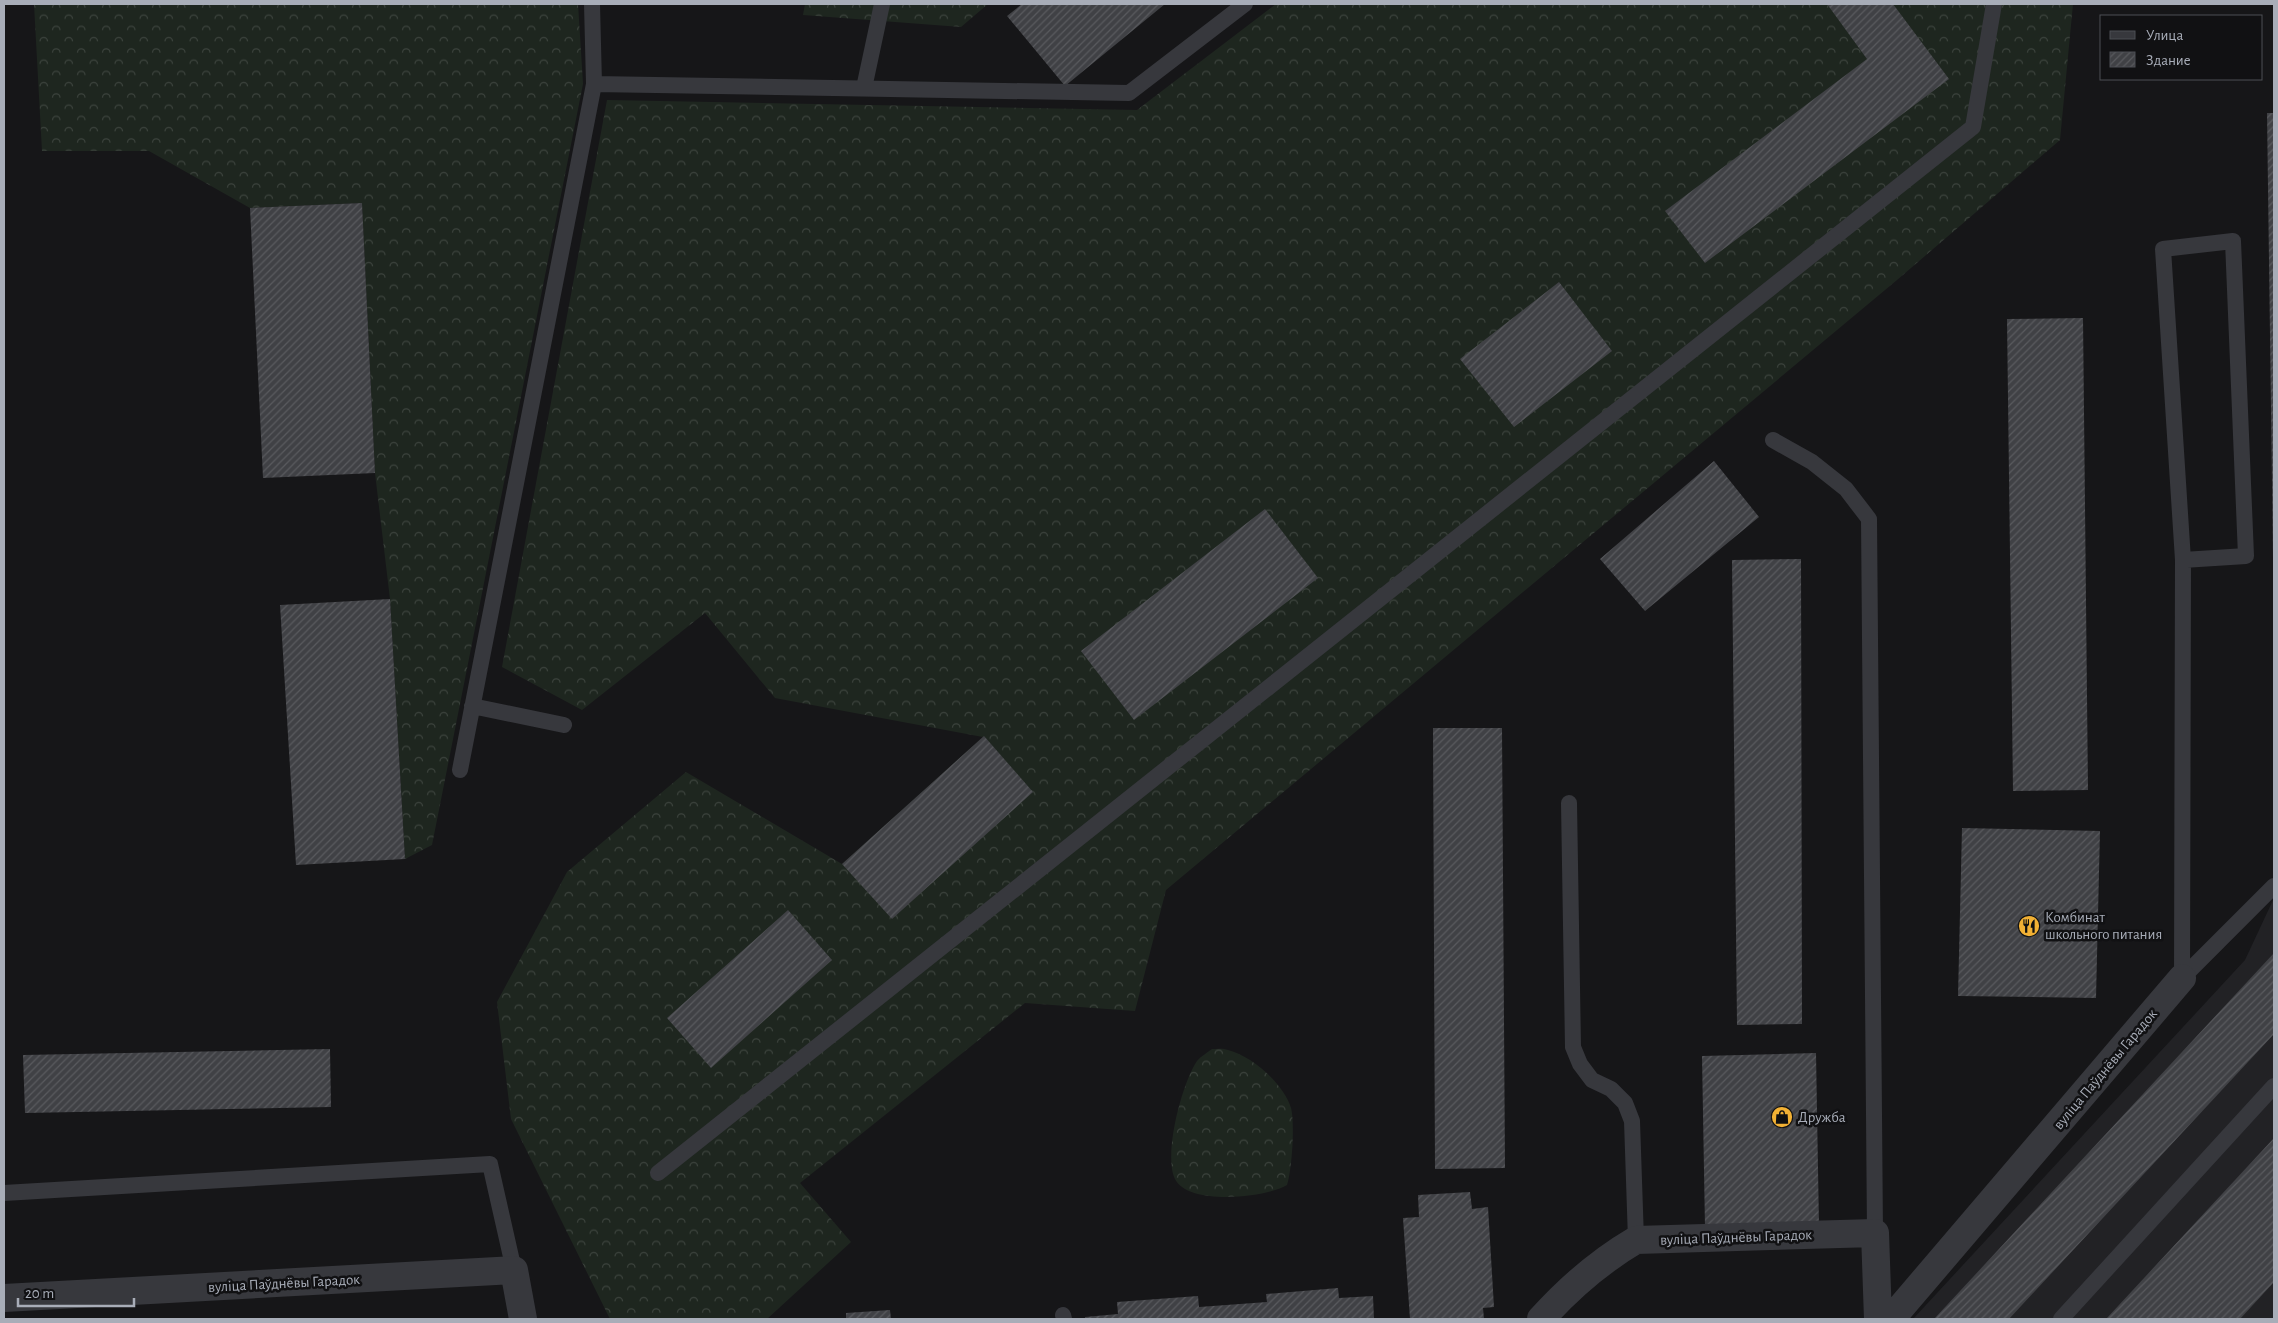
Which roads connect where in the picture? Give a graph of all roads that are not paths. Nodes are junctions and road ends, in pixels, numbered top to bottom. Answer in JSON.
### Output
{"nodes":[{"id":1,"x":592,"y":4,"type":"edge"},
{"id":2,"x":882,"y":4,"type":"edge"},
{"id":3,"x":1245,"y":4,"type":"edge"},
{"id":4,"x":1994,"y":4,"type":"edge"},
{"id":5,"x":594,"y":84,"type":"junction"},
{"id":6,"x":864,"y":88,"type":"junction"},
{"id":7,"x":1773,"y":440,"type":"dead end"},
{"id":8,"x":2183,"y":560,"type":"junction"},
{"id":9,"x":472,"y":706,"type":"junction"},
{"id":10,"x":564,"y":725,"type":"dead end"},
{"id":11,"x":460,"y":770,"type":"dead end"},
{"id":12,"x":1569,"y":803,"type":"dead end"},
{"id":13,"x":2274,"y":886,"type":"edge"},
{"id":14,"x":2182,"y":978,"type":"junction"},
{"id":15,"x":2274,"y":1086,"type":"edge"},
{"id":16,"x":658,"y":1173,"type":"dead end"},
{"id":17,"x":4,"y":1192,"type":"edge"},
{"id":18,"x":1875,"y":1233,"type":"junction"},
{"id":19,"x":1636,"y":1240,"type":"junction"},
{"id":20,"x":514,"y":1270,"type":"junction"},
{"id":21,"x":4,"y":1298,"type":"edge"},
{"id":22,"x":523,"y":1319,"type":"edge"},
{"id":23,"x":1541,"y":1319,"type":"edge"},
{"id":24,"x":1878,"y":1319,"type":"edge"},
{"id":25,"x":1892,"y":1319,"type":"edge"},
{"id":26,"x":2061,"y":1319,"type":"edge"}],
"edges":[{"from":1,"to":5,"type":"lane"},
{"from":2,"to":6,"type":"lane"},
{"from":3,"to":6,"type":"lane"},
{"from":4,"to":16,"type":"lane"},
{"from":5,"to":6,"type":"lane"},
{"from":5,"to":9,"type":"lane"},
{"from":7,"to":18,"type":"lane"},
{"from":8,"to":8,"type":"lane"},
{"from":8,"to":14,"type":"lane"},
{"from":9,"to":10,"type":"lane"},
{"from":9,"to":11,"type":"lane"},
{"from":12,"to":19,"type":"lane"},
{"from":13,"to":14,"type":"lane"},
{"from":14,"to":25,"type":"street","name":"вуліца Паўднёвы Гарадок"},
{"from":15,"to":26,"type":"lane"},
{"from":17,"to":20,"type":"lane"},
{"from":18,"to":19,"type":"street","name":"вуліца Паўднёвы Гарадок"},
{"from":18,"to":24,"type":"street"},
{"from":19,"to":23,"type":"street","name":"вуліца Паўднёвы Гарадок"},
{"from":20,"to":21,"type":"street","name":"вуліца Паўднёвы Гарадок"},
{"from":20,"to":22,"type":"street"}]}
